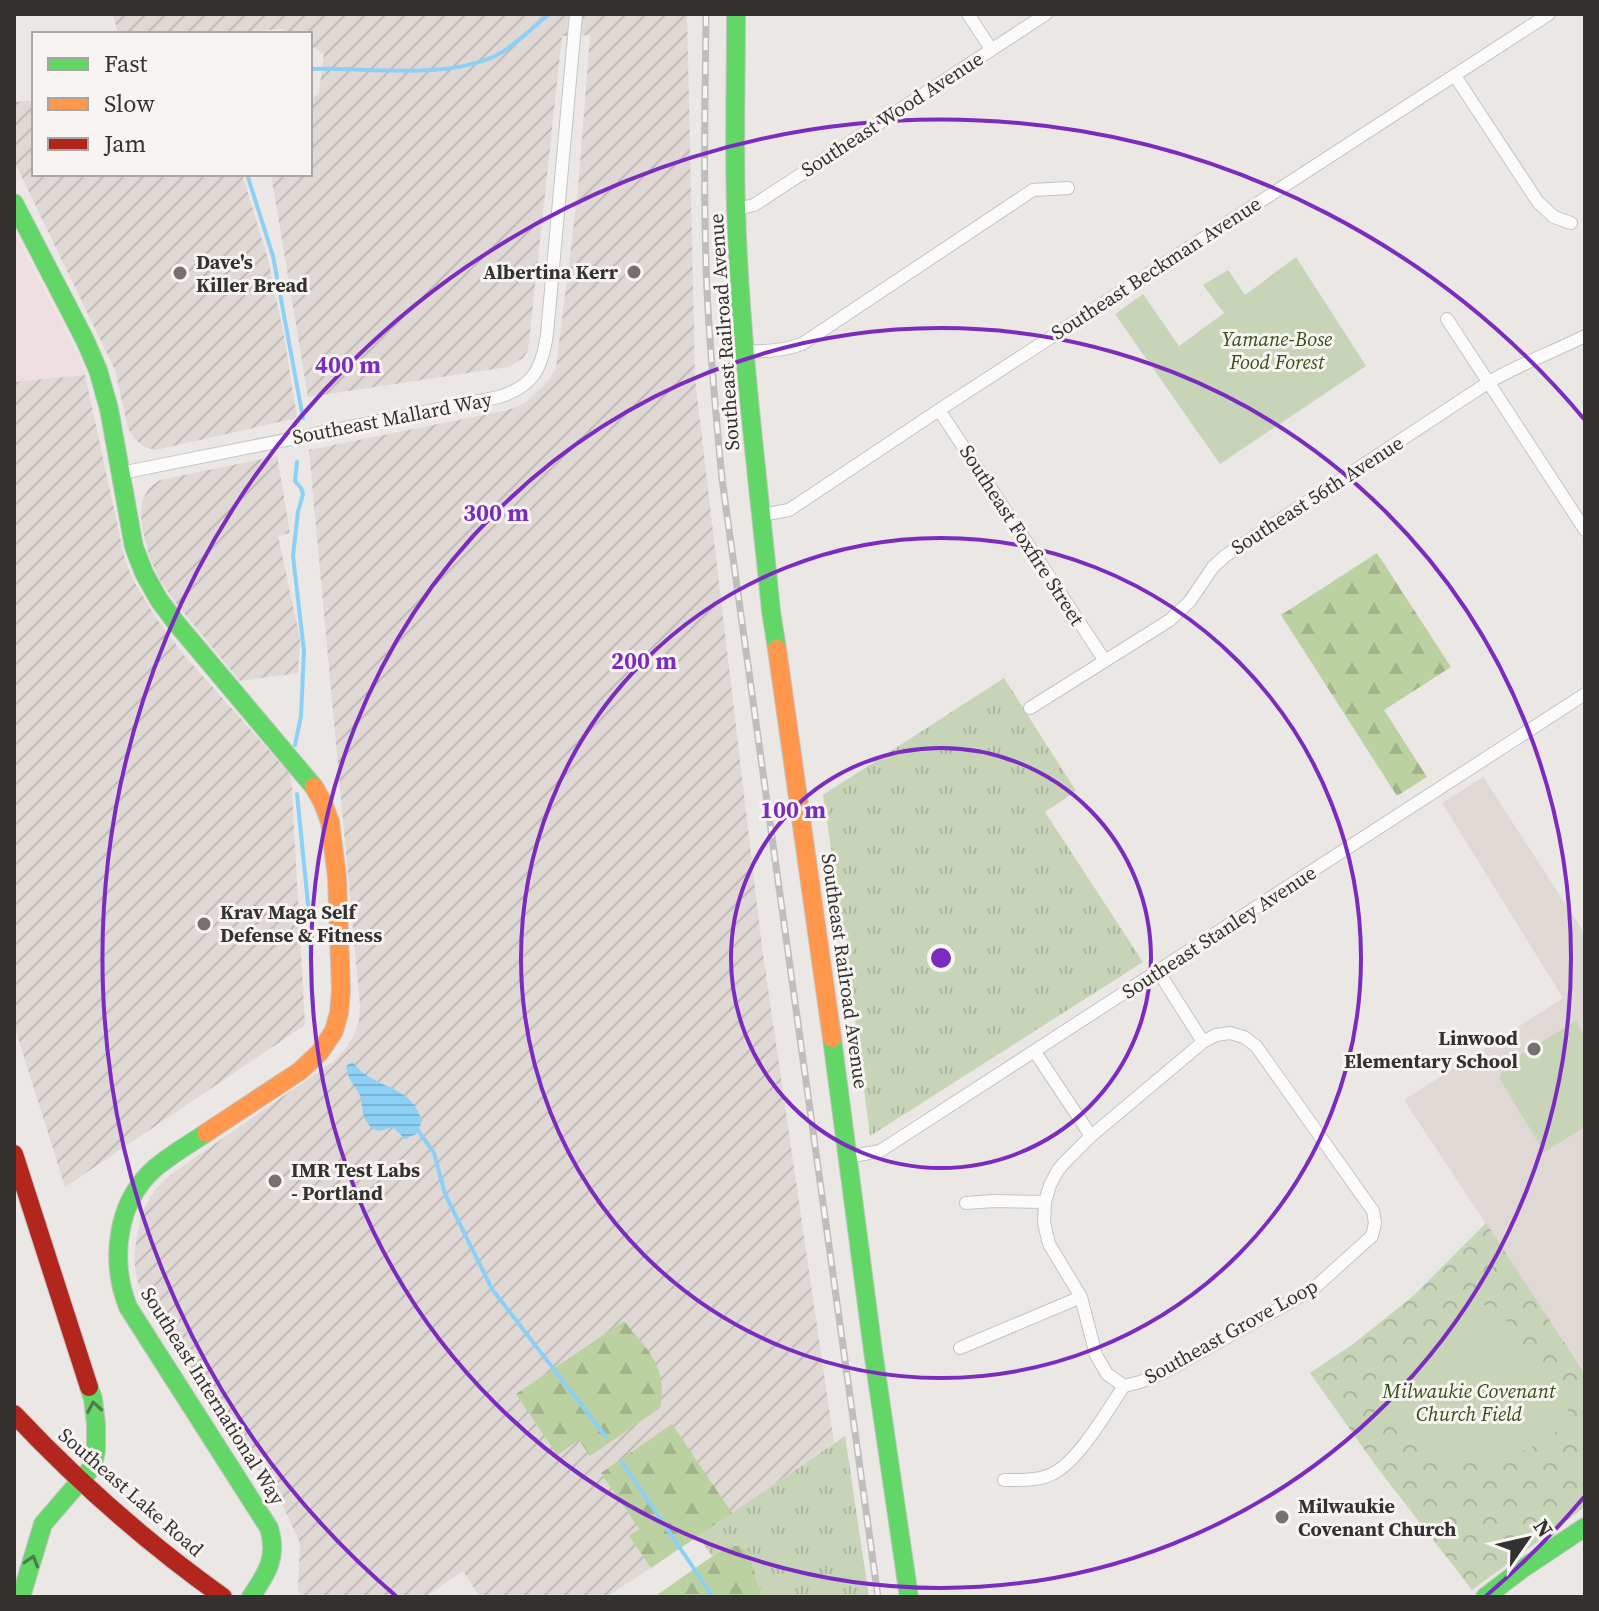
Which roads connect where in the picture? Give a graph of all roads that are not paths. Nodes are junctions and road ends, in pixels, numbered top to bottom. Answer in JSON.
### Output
{"nodes":[{"id":1,"x":576,"y":14,"type":"edge"},
{"id":2,"x":736,"y":14,"type":"edge"},
{"id":3,"x":968,"y":14,"type":"edge"},
{"id":4,"x":1046,"y":14,"type":"edge"},
{"id":5,"x":1549,"y":14,"type":"edge"},
{"id":6,"x":991,"y":49,"type":"junction"},
{"id":7,"x":1455,"y":76,"type":"junction"},
{"id":8,"x":1068,"y":188,"type":"dead end"},
{"id":9,"x":14,"y":203,"type":"edge"},
{"id":10,"x":736,"y":209,"type":"junction"},
{"id":11,"x":1571,"y":223,"type":"dead end"},
{"id":12,"x":1447,"y":319,"type":"dead end"},
{"id":13,"x":1585,"y":336,"type":"edge"},
{"id":14,"x":745,"y":351,"type":"junction"},
{"id":15,"x":1489,"y":382,"type":"junction"},
{"id":16,"x":939,"y":410,"type":"junction"},
{"id":17,"x":121,"y":473,"type":"junction"},
{"id":18,"x":761,"y":515,"type":"junction"},
{"id":19,"x":1585,"y":530,"type":"edge"},
{"id":20,"x":1105,"y":661,"type":"junction"},
{"id":21,"x":1585,"y":694,"type":"edge"},
{"id":22,"x":1030,"y":708,"type":"dead end"},
{"id":23,"x":1158,"y":971,"type":"junction"},
{"id":24,"x":1203,"y":1042,"type":"junction"},
{"id":25,"x":1035,"y":1052,"type":"junction"},
{"id":26,"x":1091,"y":1136,"type":"junction"},
{"id":27,"x":14,"y":1154,"type":"edge"},
{"id":28,"x":847,"y":1157,"type":"junction"},
{"id":29,"x":1045,"y":1202,"type":"junction"},
{"id":30,"x":966,"y":1203,"type":"dead end"},
{"id":31,"x":1081,"y":1297,"type":"junction"},
{"id":32,"x":960,"y":1348,"type":"dead end"},
{"id":33,"x":1124,"y":1386,"type":"junction"},
{"id":34,"x":14,"y":1414,"type":"edge"},
{"id":35,"x":81,"y":1480,"type":"junction"},
{"id":36,"x":1004,"y":1480,"type":"dead end"},
{"id":37,"x":1585,"y":1527,"type":"edge"},
{"id":38,"x":21,"y":1597,"type":"edge"},
{"id":39,"x":223,"y":1597,"type":"edge"},
{"id":40,"x":251,"y":1597,"type":"edge"},
{"id":41,"x":909,"y":1597,"type":"edge"},
{"id":42,"x":1485,"y":1597,"type":"edge"}],
"edges":[{"from":1,"to":17,"type":"street","name":"Southeast Mallard Way"},
{"from":2,"to":10,"type":"main road","name":"Southeast Railroad Avenue"},
{"from":3,"to":6,"type":"street"},
{"from":4,"to":6,"type":"street","name":"Southeast Wood Avenue"},
{"from":5,"to":7,"type":"street","name":"Southeast Beckman Avenue"},
{"from":6,"to":10,"type":"street","name":"Southeast Wood Avenue"},
{"from":7,"to":11,"type":"street"},
{"from":7,"to":16,"type":"street","name":"Southeast Beckman Avenue"},
{"from":8,"to":14,"type":"street"},
{"from":9,"to":17,"type":"main road","name":"Southeast International Way"},
{"from":10,"to":14,"type":"main road","name":"Southeast Railroad Avenue"},
{"from":12,"to":15,"type":"street"},
{"from":13,"to":15,"type":"street","name":"Southeast 56th Avenue"},
{"from":14,"to":18,"type":"main road","name":"Southeast Railroad Avenue"},
{"from":15,"to":19,"type":"street"},
{"from":15,"to":20,"type":"street","name":"Southeast 56th Avenue"},
{"from":16,"to":18,"type":"street","name":"Southeast Beckman Avenue"},
{"from":16,"to":20,"type":"street","name":"Southeast Foxfire Street"},
{"from":17,"to":40,"type":"main road","name":"Southeast International Way"},
{"from":18,"to":28,"type":"main road","name":"Southeast Railroad Avenue"},
{"from":20,"to":22,"type":"street","name":"Southeast 56th Avenue"},
{"from":21,"to":23,"type":"street","name":"Southeast Stanley Avenue"},
{"from":23,"to":24,"type":"street"},
{"from":23,"to":25,"type":"street","name":"Southeast Stanley Avenue"},
{"from":24,"to":26,"type":"street","name":"Southeast Grove Loop"},
{"from":24,"to":33,"type":"street","name":"Southeast Grove Loop"},
{"from":25,"to":26,"type":"street"},
{"from":25,"to":28,"type":"street","name":"Southeast Stanley Avenue"},
{"from":26,"to":29,"type":"street","name":"Southeast Grove Loop"},
{"from":35,"to":27,"type":"main road","one_way":true},
{"from":28,"to":41,"type":"main road","name":"Southeast Railroad Avenue"},
{"from":29,"to":30,"type":"street"},
{"from":29,"to":31,"type":"street","name":"Southeast Grove Loop"},
{"from":31,"to":32,"type":"street"},
{"from":31,"to":33,"type":"street","name":"Southeast Grove Loop"},
{"from":33,"to":36,"type":"street"},
{"from":34,"to":35,"type":"main road","name":"Southeast Lake Road"},
{"from":38,"to":35,"type":"main road","one_way":true},
{"from":35,"to":39,"type":"main road","name":"Southeast Lake Road"},
{"from":37,"to":42,"type":"main road"}]}
